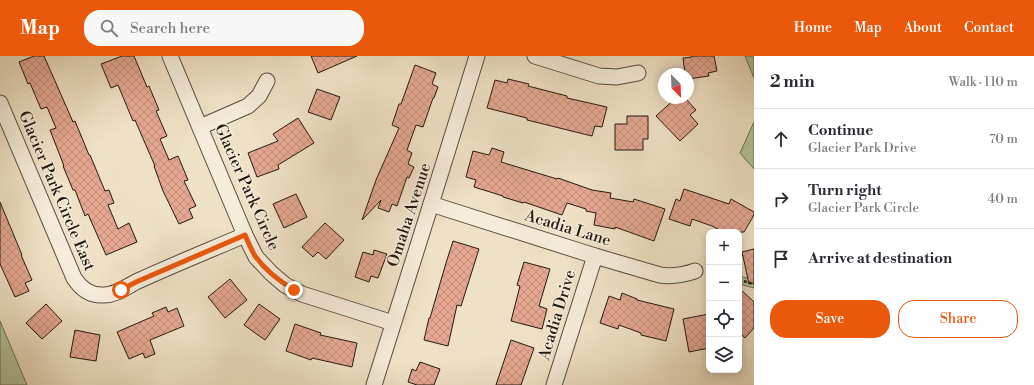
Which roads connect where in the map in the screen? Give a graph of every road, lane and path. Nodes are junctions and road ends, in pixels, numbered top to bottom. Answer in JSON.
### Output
{"nodes":[{"id":1,"x":170,"y":56,"type":"edge"},
{"id":2,"x":477,"y":56,"type":"edge"},
{"id":3,"x":535,"y":56,"type":"edge"},
{"id":4,"x":638,"y":73,"type":"dead end"},
{"id":5,"x":267,"y":81,"type":"dead end"},
{"id":6,"x":0,"y":103,"type":"edge"},
{"id":7,"x":200,"y":127,"type":"junction"},
{"id":8,"x":431,"y":204,"type":"junction"},
{"id":9,"x":245,"y":235,"type":"junction"},
{"id":10,"x":595,"y":256,"type":"junction"},
{"id":11,"x":694,"y":270,"type":"dead end"},
{"id":12,"x":742,"y":281,"type":"edge"},
{"id":13,"x":754,"y":284,"type":"edge"},
{"id":14,"x":393,"y":323,"type":"junction"},
{"id":15,"x":374,"y":385,"type":"edge"},
{"id":16,"x":554,"y":385,"type":"edge"}],
"edges":[{"from":1,"to":7,"type":"street","name":"Glacier Park Circle"},
{"from":2,"to":8,"type":"street","name":"Omaha Avenue"},
{"from":3,"to":4,"type":"street"},
{"from":5,"to":7,"type":"street"},
{"from":6,"to":9,"type":"street","name":"Glacier Park Circle East"},
{"from":7,"to":9,"type":"street","name":"Glacier Park Circle"},
{"from":8,"to":10,"type":"street","name":"Acadia Lane"},
{"from":8,"to":14,"type":"street","name":"Omaha Avenue"},
{"from":9,"to":14,"type":"street","name":"Glacier Park Circle"},
{"from":10,"to":11,"type":"street","name":"Acadia Lane"},
{"from":10,"to":16,"type":"street","name":"Acadia Drive"},
{"from":12,"to":13,"type":"path"},
{"from":14,"to":15,"type":"street","name":"Omaha Avenue"}]}
